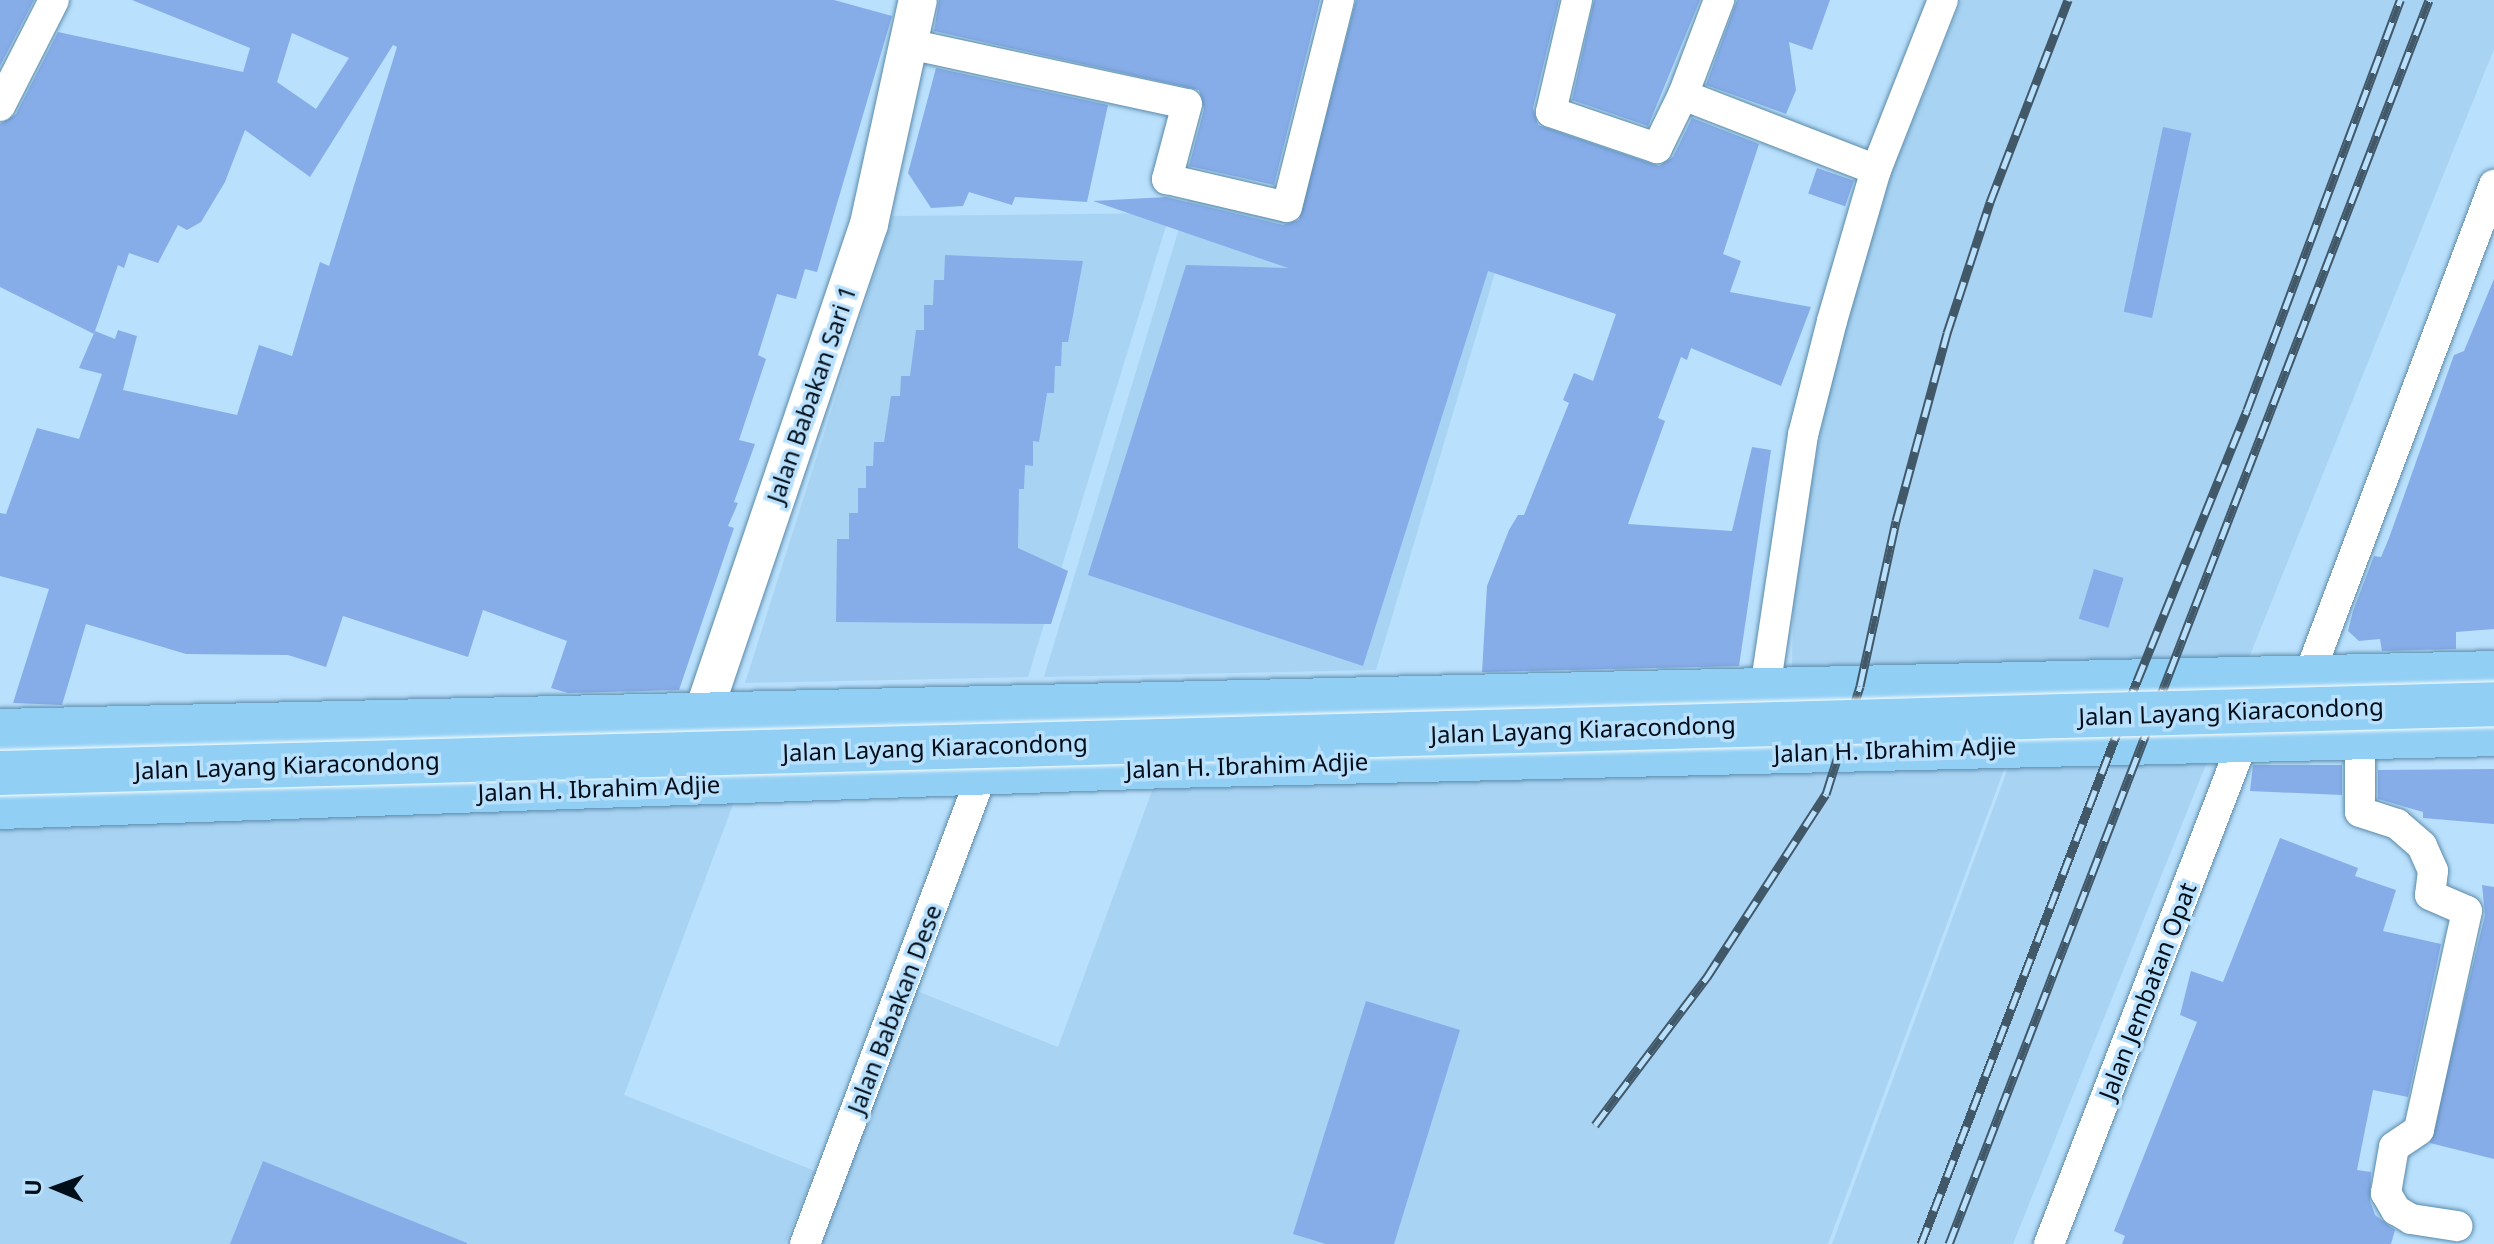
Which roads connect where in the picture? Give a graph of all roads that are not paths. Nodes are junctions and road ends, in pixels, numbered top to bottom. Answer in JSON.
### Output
{"nodes":[{"id":1,"x":54,"y":0,"type":"edge"},
{"id":2,"x":918,"y":0,"type":"edge"},
{"id":3,"x":1339,"y":0,"type":"edge"},
{"id":4,"x":1577,"y":0,"type":"edge"},
{"id":5,"x":1719,"y":0,"type":"edge"},
{"id":6,"x":1943,"y":0,"type":"edge"},
{"id":7,"x":909,"y":44,"type":"junction"},
{"id":8,"x":1683,"y":95,"type":"junction"},
{"id":9,"x":0,"y":106,"type":"edge"},
{"id":10,"x":1876,"y":170,"type":"junction"},
{"id":11,"x":2494,"y":185,"type":"edge"},
{"id":12,"x":2494,"y":673,"type":"edge"},
{"id":13,"x":2309,"y":675,"type":"junction"},
{"id":14,"x":1912,"y":684,"type":"junction"},
{"id":15,"x":1765,"y":689,"type":"junction"},
{"id":16,"x":1296,"y":701,"type":"junction"},
{"id":17,"x":2494,"y":704,"type":"edge"},
{"id":18,"x":702,"y":716,"type":"junction"},
{"id":19,"x":0,"y":731,"type":"edge"},
{"id":20,"x":2494,"y":734,"type":"edge"},
{"id":21,"x":2360,"y":735,"type":"junction"},
{"id":22,"x":2244,"y":739,"type":"junction"},
{"id":23,"x":1911,"y":749,"type":"junction"},
{"id":24,"x":1299,"y":763,"type":"junction"},
{"id":25,"x":0,"y":773,"type":"edge"},
{"id":26,"x":982,"y":774,"type":"junction"},
{"id":27,"x":704,"y":785,"type":"junction"},
{"id":28,"x":0,"y":807,"type":"edge"},
{"id":29,"x":2457,"y":1226,"type":"dead end"},
{"id":30,"x":805,"y":1244,"type":"edge"},
{"id":31,"x":2049,"y":1244,"type":"edge"}],
"edges":[{"from":1,"to":9,"type":"street"},
{"from":2,"to":7,"type":"street","name":"Jalan Babakan Sari 1"},
{"from":3,"to":7,"type":"street"},
{"from":4,"to":8,"type":"street"},
{"from":5,"to":8,"type":"street"},
{"from":6,"to":10,"type":"street"},
{"from":7,"to":18,"type":"street","name":"Jalan Babakan Sari 1"},
{"from":8,"to":10,"type":"street"},
{"from":10,"to":15,"type":"street"},
{"from":11,"to":13,"type":"street"},
{"from":12,"to":13,"type":"main road"},
{"from":13,"to":14,"type":"main road"},
{"from":14,"to":15,"type":"main road"},
{"from":14,"to":23,"type":"main road"},
{"from":15,"to":16,"type":"main road"},
{"from":16,"to":18,"type":"main road"},
{"from":16,"to":24,"type":"main road"},
{"from":17,"to":25,"type":"main road","name":"Jalan Layang Kiaracondong","bridge":true},
{"from":18,"to":19,"type":"main road"},
{"from":18,"to":27,"type":"street","name":"Jalan Babakan Sari 1"},
{"from":20,"to":21,"type":"main road","name":"Jalan H. Ibrahim Adjie"},
{"from":21,"to":22,"type":"main road","name":"Jalan H. Ibrahim Adjie"},
{"from":21,"to":29,"type":"street"},
{"from":22,"to":23,"type":"main road","name":"Jalan H. Ibrahim Adjie"},
{"from":22,"to":31,"type":"street","name":"Jalan Jembatan Opat"},
{"from":23,"to":24,"type":"main road","name":"Jalan H. Ibrahim Adjie"},
{"from":24,"to":26,"type":"main road","name":"Jalan H. Ibrahim Adjie"},
{"from":26,"to":27,"type":"main road","name":"Jalan H. Ibrahim Adjie"},
{"from":26,"to":30,"type":"street","name":"Jalan Babakan Dese"},
{"from":27,"to":28,"type":"main road","name":"Jalan H. Ibrahim Adjie"}]}
